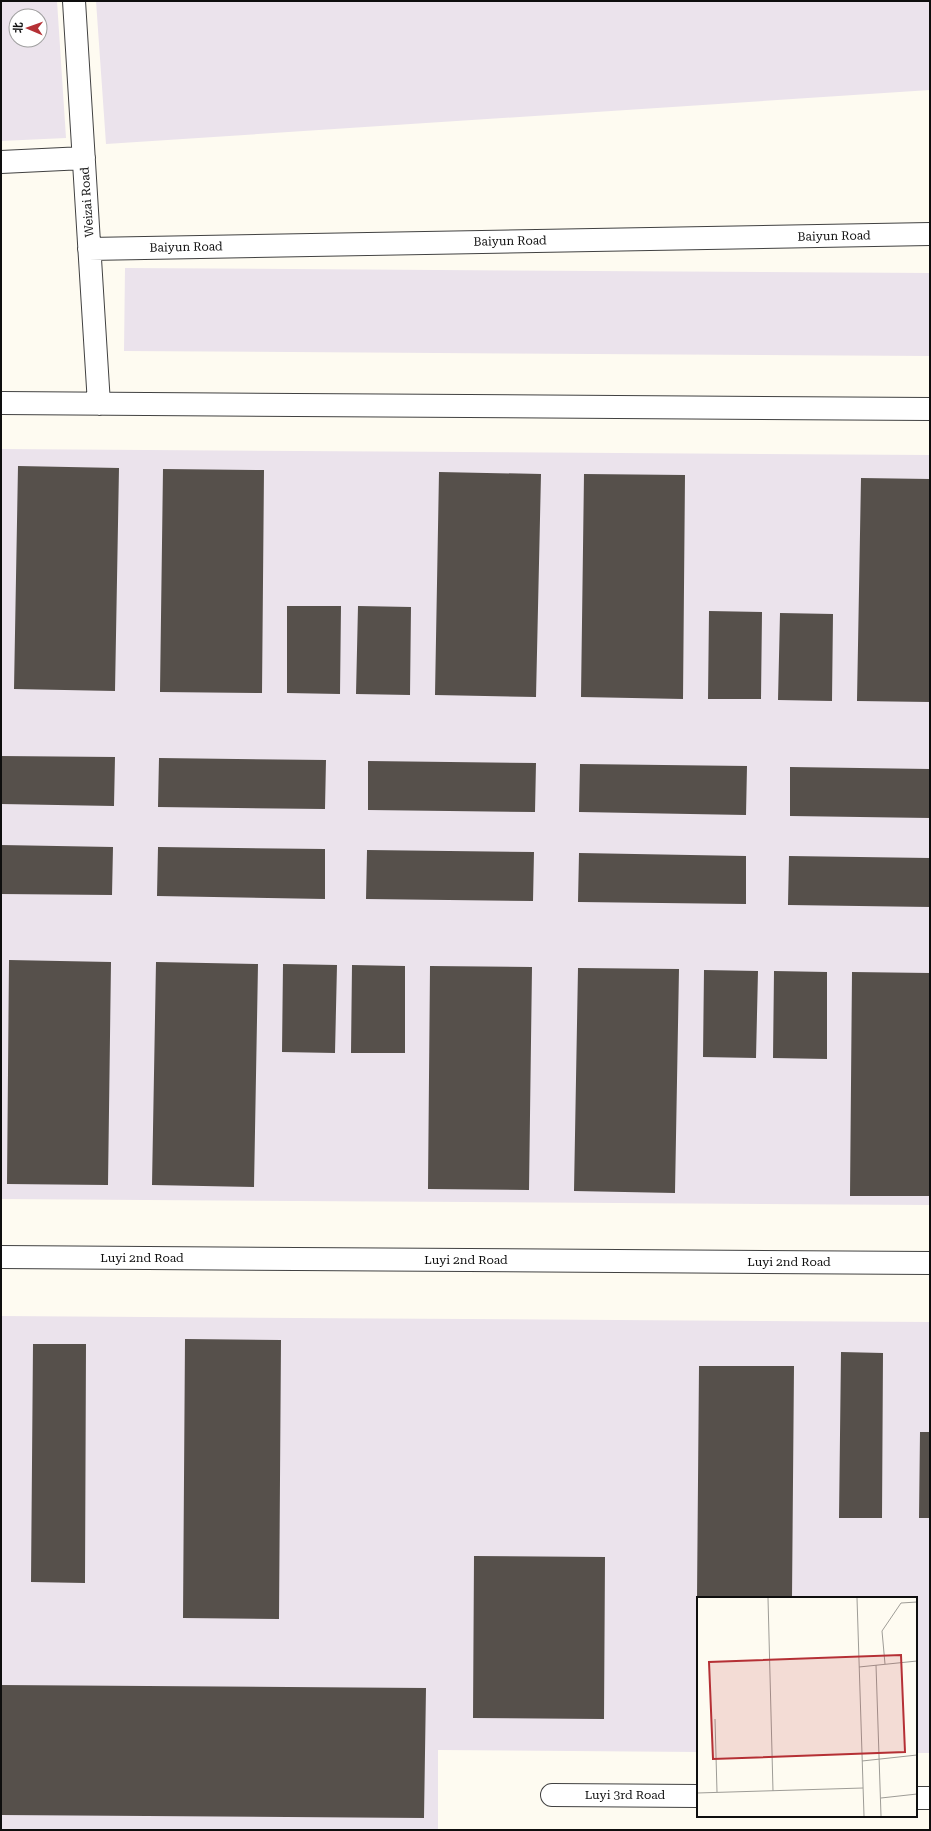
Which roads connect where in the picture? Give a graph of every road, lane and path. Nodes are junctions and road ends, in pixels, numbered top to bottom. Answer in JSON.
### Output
{"nodes":[{"id":1,"x":74,"y":1,"type":"edge"},
{"id":2,"x":84,"y":158,"type":"junction"},
{"id":3,"x":1,"y":162,"type":"edge"},
{"id":4,"x":930,"y":234,"type":"edge"},
{"id":5,"x":89,"y":249,"type":"junction"},
{"id":6,"x":1,"y":403,"type":"edge"},
{"id":7,"x":99,"y":404,"type":"junction"},
{"id":8,"x":930,"y":409,"type":"edge"},
{"id":9,"x":1,"y":1257,"type":"edge"},
{"id":10,"x":930,"y":1263,"type":"edge"},
{"id":11,"x":552,"y":1795,"type":"dead end"},
{"id":12,"x":697,"y":1796,"type":"edge"},
{"id":13,"x":917,"y":1798,"type":"edge"},
{"id":14,"x":930,"y":1798,"type":"edge"}],
"edges":[{"from":1,"to":2,"type":"street","name":"Weizai Road"},
{"from":2,"to":3,"type":"street"},
{"from":2,"to":5,"type":"street","name":"Weizai Road"},
{"from":4,"to":5,"type":"street","name":"Baiyun Road"},
{"from":5,"to":7,"type":"street","name":"Weizai Road"},
{"from":6,"to":7,"type":"street"},
{"from":7,"to":8,"type":"street"},
{"from":9,"to":10,"type":"street","name":"Luyi 2nd Road"},
{"from":11,"to":12,"type":"street","name":"Luyi 3rd Road"},
{"from":13,"to":14,"type":"street"}]}
